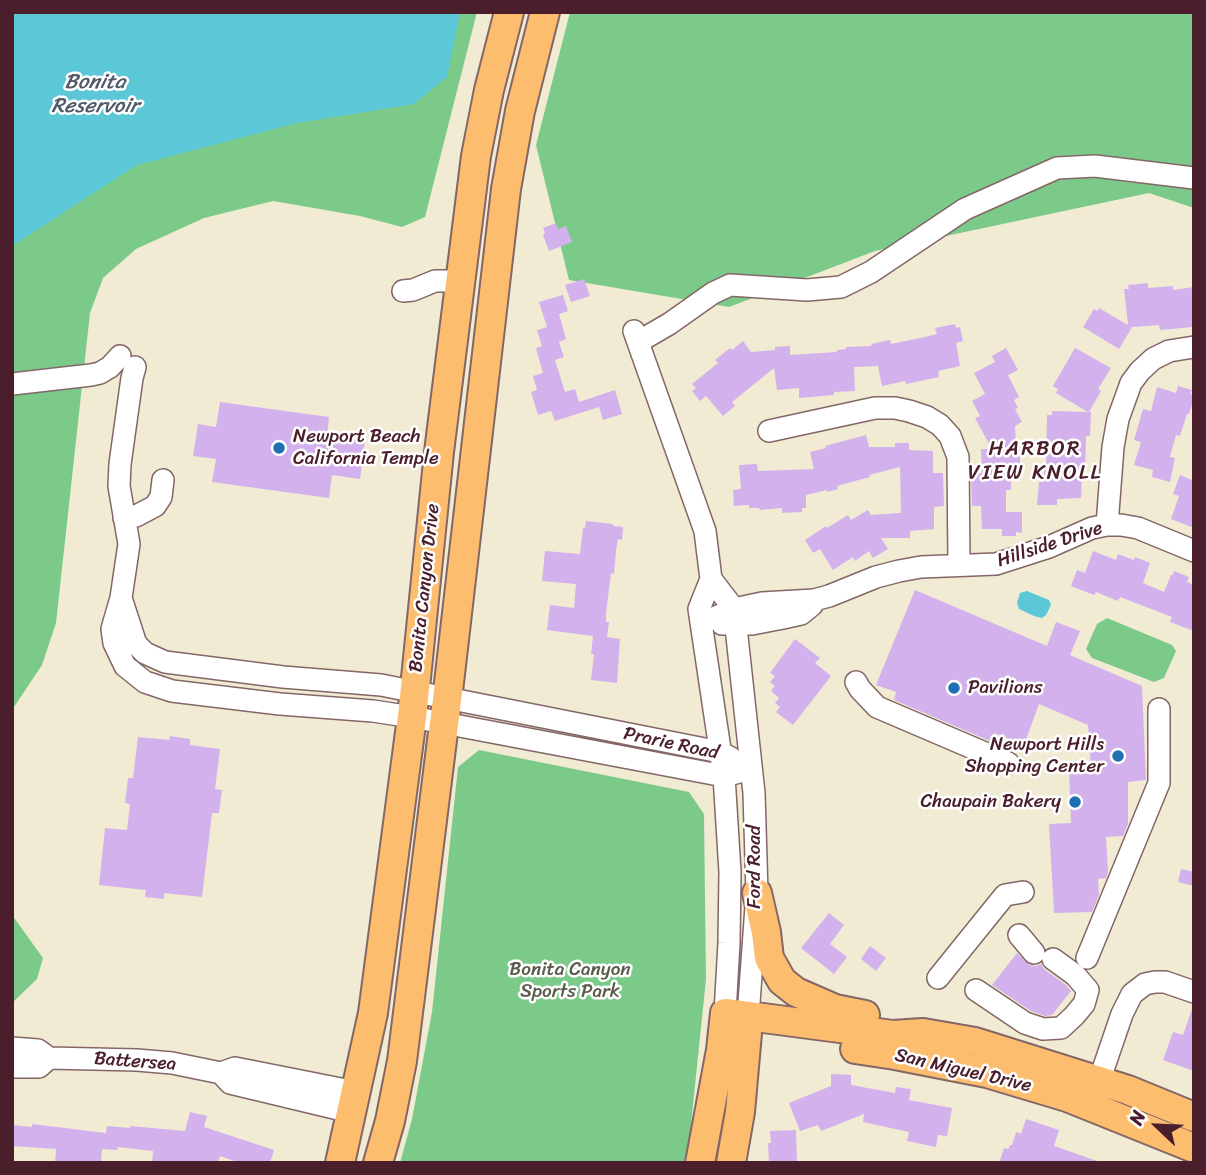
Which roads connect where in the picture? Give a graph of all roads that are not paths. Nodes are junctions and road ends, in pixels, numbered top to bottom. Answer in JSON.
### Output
{"nodes":[{"id":1,"x":508,"y":16,"type":"edge"},
{"id":2,"x":541,"y":26,"type":"edge"},
{"id":3,"x":1194,"y":178,"type":"edge"},
{"id":4,"x":460,"y":281,"type":"junction"},
{"id":5,"x":403,"y":291,"type":"dead end"},
{"id":6,"x":1194,"y":347,"type":"edge"},
{"id":7,"x":12,"y":384,"type":"edge"},
{"id":8,"x":769,"y":431,"type":"dead end"},
{"id":9,"x":163,"y":480,"type":"dead end"},
{"id":10,"x":124,"y":518,"type":"junction"},
{"id":11,"x":1107,"y":525,"type":"junction"},
{"id":12,"x":1194,"y":551,"type":"edge"},
{"id":13,"x":959,"y":565,"type":"junction"},
{"id":14,"x":711,"y":579,"type":"junction"},
{"id":15,"x":735,"y":616,"type":"junction"},
{"id":16,"x":702,"y":623,"type":"junction"},
{"id":17,"x":856,"y":682,"type":"dead end"},
{"id":18,"x":413,"y":704,"type":"junction"},
{"id":19,"x":1159,"y":709,"type":"dead end"},
{"id":20,"x":446,"y":711,"type":"junction"},
{"id":21,"x":720,"y":752,"type":"junction"},
{"id":22,"x":1009,"y":763,"type":"dead end"},
{"id":23,"x":751,"y":769,"type":"junction"},
{"id":24,"x":724,"y":776,"type":"junction"},
{"id":25,"x":1023,"y":892,"type":"dead end"},
{"id":26,"x":757,"y":893,"type":"junction"},
{"id":27,"x":1019,"y":935,"type":"dead end"},
{"id":28,"x":1081,"y":966,"type":"junction"},
{"id":29,"x":938,"y":978,"type":"dead end"},
{"id":30,"x":976,"y":990,"type":"dead end"},
{"id":31,"x":1194,"y":992,"type":"edge"},
{"id":32,"x":736,"y":1023,"type":"junction"},
{"id":33,"x":916,"y":1033,"type":"junction"},
{"id":34,"x":12,"y":1048,"type":"edge"},
{"id":35,"x":49,"y":1058,"type":"junction"},
{"id":36,"x":12,"y":1067,"type":"edge"},
{"id":37,"x":1095,"y":1093,"type":"junction"},
{"id":38,"x":354,"y":1102,"type":"junction"},
{"id":39,"x":1194,"y":1117,"type":"edge"},
{"id":40,"x":1194,"y":1148,"type":"edge"},
{"id":41,"x":340,"y":1163,"type":"edge"},
{"id":42,"x":379,"y":1163,"type":"edge"},
{"id":43,"x":700,"y":1163,"type":"edge"},
{"id":44,"x":732,"y":1163,"type":"edge"}],
"edges":[{"from":1,"to":4,"type":"main road","name":"Bonita Canyon Drive"},
{"from":2,"to":20,"type":"main road","name":"Bonita Canyon Drive"},
{"from":3,"to":14,"type":"street","name":"Ford Road"},
{"from":4,"to":5,"type":"street"},
{"from":4,"to":18,"type":"main road","name":"Bonita Canyon Drive"},
{"from":6,"to":11,"type":"street"},
{"from":7,"to":10,"type":"street"},
{"from":8,"to":13,"type":"street"},
{"from":9,"to":10,"type":"street"},
{"from":10,"to":18,"type":"street","name":"Prarie Road"},
{"from":11,"to":12,"type":"street","name":"Hillside Drive"},
{"from":11,"to":13,"type":"street","name":"Hillside Drive"},
{"from":13,"to":15,"type":"street","name":"Hillside Drive"},
{"from":14,"to":15,"type":"street"},
{"from":14,"to":16,"type":"street","name":"Ford Road"},
{"from":15,"to":16,"type":"street","name":"Hillside Drive"},
{"from":15,"to":23,"type":"street","name":"Ford Road"},
{"from":16,"to":21,"type":"street","name":"Ford Road"},
{"from":17,"to":22,"type":"street"},
{"from":18,"to":20,"type":"street","name":"Prarie Road"},
{"from":18,"to":38,"type":"main road","name":"Bonita Canyon Drive"},
{"from":19,"to":28,"type":"street"},
{"from":20,"to":21,"type":"street","name":"Prarie Road"},
{"from":20,"to":24,"type":"street","name":"Prarie Road"},
{"from":20,"to":42,"type":"main road","name":"Bonita Canyon Drive"},
{"from":21,"to":23,"type":"street","name":"Prarie Road"},
{"from":21,"to":24,"type":"street","name":"Ford Road"},
{"from":23,"to":24,"type":"street","name":"Prarie Road"},
{"from":23,"to":26,"type":"street","name":"Ford Road"},
{"from":24,"to":32,"type":"street","name":"Ford Road"},
{"from":25,"to":29,"type":"street"},
{"from":26,"to":32,"type":"street","name":"Ford Road"},
{"from":26,"to":33,"type":"main road"},
{"from":27,"to":28,"type":"street"},
{"from":28,"to":30,"type":"street"},
{"from":31,"to":37,"type":"street"},
{"from":32,"to":33,"type":"main road","name":"San Miguel Drive"},
{"from":32,"to":37,"type":"main road","name":"San Miguel Drive"},
{"from":32,"to":43,"type":"main road","name":"Ford Road"},
{"from":32,"to":44,"type":"main road","name":"Ford Road"},
{"from":33,"to":37,"type":"main road","name":"San Miguel Drive"},
{"from":34,"to":35,"type":"street","name":"Battersea"},
{"from":35,"to":36,"type":"street","name":"Battersea"},
{"from":35,"to":38,"type":"street","name":"Battersea"},
{"from":37,"to":39,"type":"main road","name":"San Miguel Drive"},
{"from":37,"to":40,"type":"main road","name":"San Miguel Drive"},
{"from":38,"to":41,"type":"main road","name":"Bonita Canyon Drive"}]}
